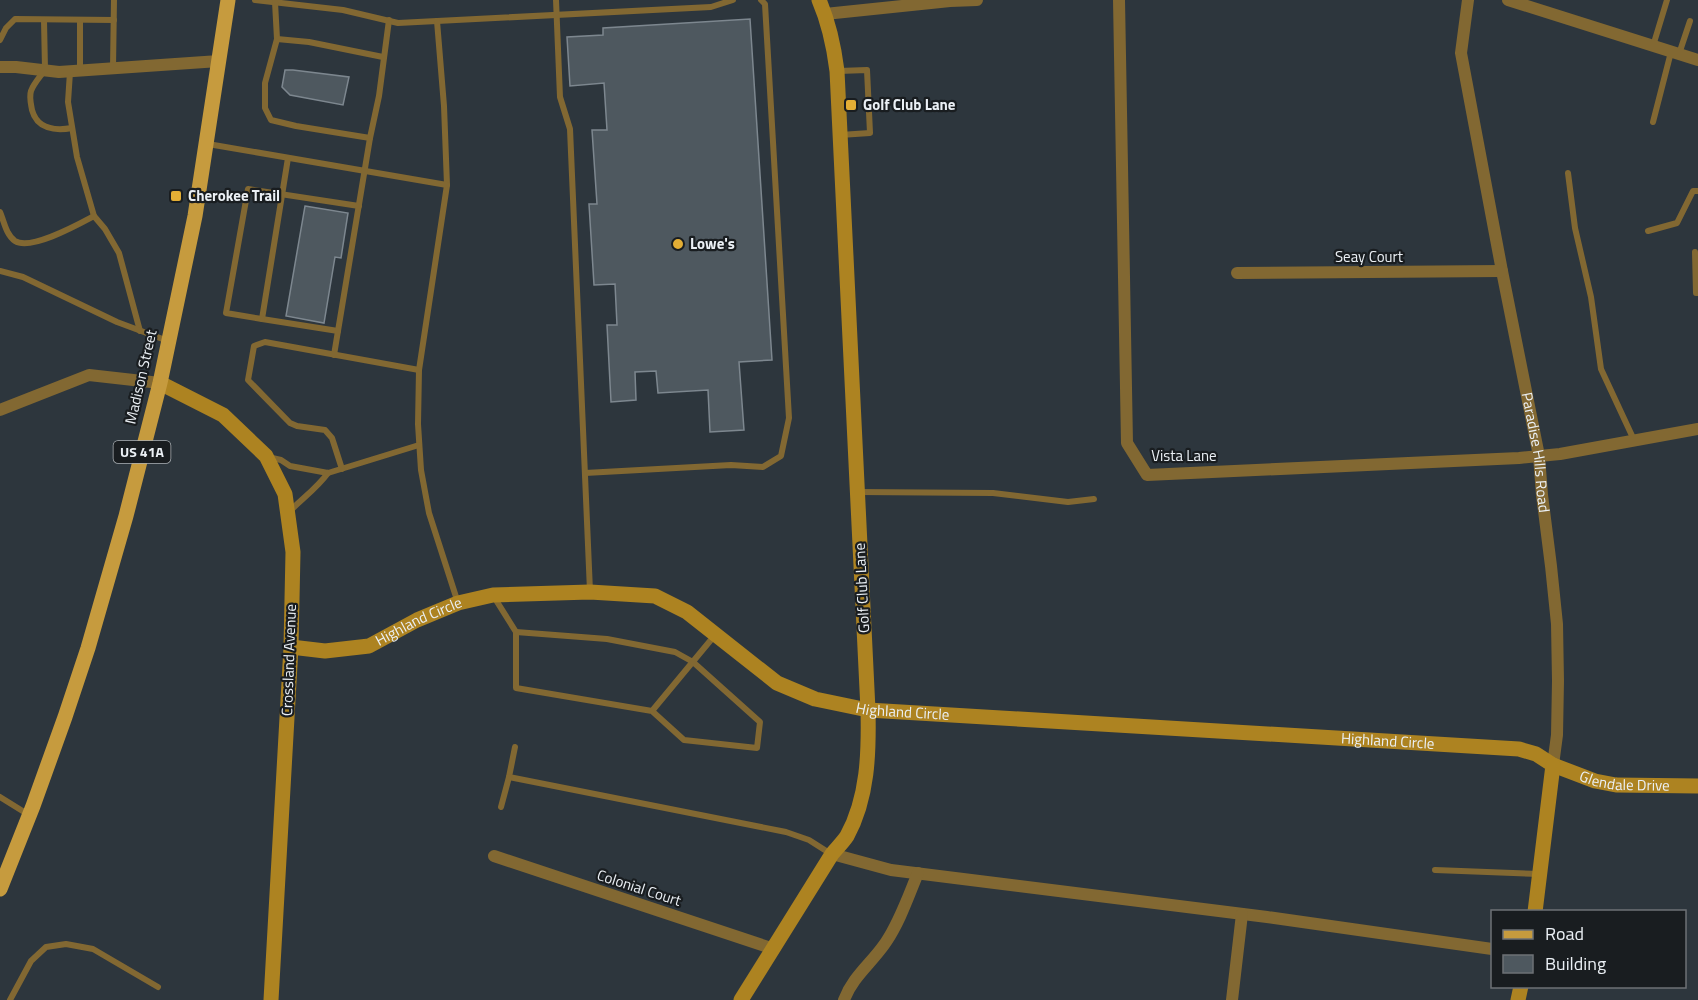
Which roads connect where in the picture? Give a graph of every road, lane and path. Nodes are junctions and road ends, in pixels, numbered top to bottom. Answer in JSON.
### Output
{"nodes":[{"id":1,"x":114,"y":0,"type":"edge"},
{"id":2,"x":228,"y":0,"type":"edge"},
{"id":3,"x":255,"y":0,"type":"edge"},
{"id":4,"x":556,"y":0,"type":"edge"},
{"id":5,"x":733,"y":0,"type":"edge"},
{"id":6,"x":761,"y":0,"type":"edge"},
{"id":7,"x":977,"y":0,"type":"edge"},
{"id":8,"x":1119,"y":0,"type":"edge"},
{"id":9,"x":1468,"y":0,"type":"edge"},
{"id":10,"x":1508,"y":0,"type":"edge"},
{"id":11,"x":1667,"y":0,"type":"edge"},
{"id":12,"x":275,"y":2,"type":"junction"},
{"id":13,"x":822,"y":7,"type":"edge"},
{"id":14,"x":556,"y":15,"type":"junction"},
{"id":15,"x":44,"y":20,"type":"junction"},
{"id":16,"x":80,"y":20,"type":"junction"},
{"id":17,"x":114,"y":20,"type":"junction"},
{"id":18,"x":389,"y":20,"type":"junction"},
{"id":19,"x":437,"y":21,"type":"junction"},
{"id":20,"x":1690,"y":21,"type":"dead end"},
{"id":21,"x":277,"y":39,"type":"junction"},
{"id":22,"x":0,"y":40,"type":"edge"},
{"id":23,"x":1653,"y":46,"type":"junction"},
{"id":24,"x":1675,"y":53,"type":"junction"},
{"id":25,"x":383,"y":57,"type":"junction"},
{"id":26,"x":1698,"y":60,"type":"edge"},
{"id":27,"x":219,"y":61,"type":"junction"},
{"id":28,"x":0,"y":67,"type":"edge"},
{"id":29,"x":113,"y":68,"type":"junction"},
{"id":30,"x":45,"y":70,"type":"junction"},
{"id":31,"x":75,"y":71,"type":"junction"},
{"id":32,"x":837,"y":71,"type":"junction"},
{"id":33,"x":1653,"y":122,"type":"dead end"},
{"id":34,"x":72,"y":129,"type":"junction"},
{"id":35,"x":840,"y":135,"type":"junction"},
{"id":36,"x":370,"y":138,"type":"junction"},
{"id":37,"x":206,"y":144,"type":"junction"},
{"id":38,"x":288,"y":158,"type":"junction"},
{"id":39,"x":364,"y":171,"type":"junction"},
{"id":40,"x":1568,"y":173,"type":"dead end"},
{"id":41,"x":447,"y":185,"type":"junction"},
{"id":42,"x":1698,"y":191,"type":"edge"},
{"id":43,"x":283,"y":194,"type":"junction"},
{"id":44,"x":358,"y":206,"type":"junction"},
{"id":45,"x":0,"y":212,"type":"edge"},
{"id":46,"x":94,"y":216,"type":"junction"},
{"id":47,"x":1648,"y":231,"type":"dead end"},
{"id":48,"x":1695,"y":252,"type":"dead end"},
{"id":49,"x":0,"y":271,"type":"edge"},
{"id":50,"x":1502,"y":271,"type":"junction"},
{"id":51,"x":1237,"y":273,"type":"dead end"},
{"id":52,"x":1698,"y":293,"type":"edge"},
{"id":53,"x":262,"y":319,"type":"junction"},
{"id":54,"x":140,"y":331,"type":"junction"},
{"id":55,"x":338,"y":331,"type":"junction"},
{"id":56,"x":169,"y":341,"type":"junction"},
{"id":57,"x":334,"y":355,"type":"junction"},
{"id":58,"x":419,"y":370,"type":"junction"},
{"id":59,"x":160,"y":383,"type":"junction"},
{"id":60,"x":0,"y":410,"type":"edge"},
{"id":61,"x":1698,"y":429,"type":"edge"},
{"id":62,"x":1634,"y":440,"type":"junction"},
{"id":63,"x":419,"y":445,"type":"junction"},
{"id":64,"x":266,"y":456,"type":"junction"},
{"id":65,"x":1539,"y":456,"type":"junction"},
{"id":66,"x":342,"y":469,"type":"junction"},
{"id":67,"x":328,"y":473,"type":"junction"},
{"id":68,"x":585,"y":473,"type":"junction"},
{"id":69,"x":857,"y":492,"type":"junction"},
{"id":70,"x":1094,"y":499,"type":"dead end"},
{"id":71,"x":288,"y":514,"type":"junction"},
{"id":72,"x":590,"y":592,"type":"junction"},
{"id":73,"x":493,"y":595,"type":"junction"},
{"id":74,"x":458,"y":603,"type":"junction"},
{"id":75,"x":516,"y":632,"type":"junction"},
{"id":76,"x":715,"y":635,"type":"junction"},
{"id":77,"x":291,"y":647,"type":"junction"},
{"id":78,"x":693,"y":662,"type":"junction"},
{"id":79,"x":868,"y":710,"type":"junction"},
{"id":80,"x":652,"y":711,"type":"junction"},
{"id":81,"x":515,"y":747,"type":"dead end"},
{"id":82,"x":1554,"y":765,"type":"junction"},
{"id":83,"x":509,"y":777,"type":"junction"},
{"id":84,"x":1698,"y":786,"type":"edge"},
{"id":85,"x":0,"y":797,"type":"edge"},
{"id":86,"x":501,"y":807,"type":"dead end"},
{"id":87,"x":30,"y":816,"type":"junction"},
{"id":88,"x":832,"y":854,"type":"junction"},
{"id":89,"x":494,"y":856,"type":"dead end"},
{"id":90,"x":1435,"y":870,"type":"dead end"},
{"id":91,"x":918,"y":873,"type":"junction"},
{"id":92,"x":1541,"y":874,"type":"junction"},
{"id":93,"x":0,"y":889,"type":"edge"},
{"id":94,"x":1535,"y":910,"type":"edge"},
{"id":95,"x":1242,"y":914,"type":"junction"},
{"id":96,"x":774,"y":949,"type":"junction"},
{"id":97,"x":1491,"y":949,"type":"edge"},
{"id":98,"x":158,"y":987,"type":"dead end"},
{"id":99,"x":10,"y":1000,"type":"edge"},
{"id":100,"x":271,"y":1000,"type":"edge"},
{"id":101,"x":741,"y":1000,"type":"edge"},
{"id":102,"x":844,"y":1000,"type":"edge"},
{"id":103,"x":1232,"y":1000,"type":"edge"}],
"edges":[{"from":1,"to":17,"type":"lane"},
{"from":2,"to":27,"type":"main road","name":"Madison Street","number":"US 41A"},
{"from":3,"to":12,"type":"lane"},
{"from":4,"to":14,"type":"lane"},
{"from":5,"to":14,"type":"lane"},
{"from":6,"to":68,"type":"lane"},
{"from":7,"to":13,"type":"street"},
{"from":8,"to":65,"type":"street","name":"Vista Lane"},
{"from":9,"to":50,"type":"street","name":"Paradise Hills Road"},
{"from":10,"to":23,"type":"street"},
{"from":11,"to":23,"type":"lane"},
{"from":12,"to":18,"type":"lane"},
{"from":12,"to":21,"type":"lane"},
{"from":13,"to":32,"type":"street","name":"Golf Club Lane"},
{"from":14,"to":19,"type":"lane"},
{"from":14,"to":68,"type":"lane"},
{"from":15,"to":16,"type":"lane"},
{"from":15,"to":22,"type":"lane"},
{"from":15,"to":30,"type":"lane"},
{"from":16,"to":17,"type":"lane"},
{"from":16,"to":31,"type":"lane"},
{"from":17,"to":29,"type":"lane"},
{"from":18,"to":19,"type":"lane"},
{"from":18,"to":25,"type":"lane"},
{"from":19,"to":41,"type":"lane"},
{"from":20,"to":24,"type":"lane"},
{"from":21,"to":25,"type":"lane"},
{"from":21,"to":36,"type":"lane"},
{"from":23,"to":24,"type":"street"},
{"from":24,"to":26,"type":"street"},
{"from":24,"to":33,"type":"lane"},
{"from":25,"to":36,"type":"lane"},
{"from":27,"to":29,"type":"street"},
{"from":27,"to":37,"type":"main road","name":"Madison Street","number":"US 41A"},
{"from":28,"to":30,"type":"street"},
{"from":29,"to":31,"type":"street"},
{"from":30,"to":31,"type":"street"},
{"from":30,"to":34,"type":"lane"},
{"from":31,"to":34,"type":"lane"},
{"from":32,"to":35,"type":"street","name":"Golf Club Lane"},
{"from":32,"to":35,"type":"lane"},
{"from":34,"to":46,"type":"lane"},
{"from":35,"to":69,"type":"street","name":"Golf Club Lane"},
{"from":36,"to":39,"type":"lane"},
{"from":37,"to":38,"type":"lane"},
{"from":37,"to":56,"type":"main road","name":"Madison Street","number":"US 41A"},
{"from":38,"to":39,"type":"lane"},
{"from":38,"to":43,"type":"lane"},
{"from":39,"to":41,"type":"lane"},
{"from":39,"to":44,"type":"lane"},
{"from":40,"to":62,"type":"lane"},
{"from":41,"to":58,"type":"lane"},
{"from":42,"to":47,"type":"lane"},
{"from":43,"to":44,"type":"lane"},
{"from":43,"to":53,"type":"lane"},
{"from":43,"to":53,"type":"lane"},
{"from":44,"to":55,"type":"lane"},
{"from":45,"to":46,"type":"lane"},
{"from":46,"to":54,"type":"lane"},
{"from":48,"to":52,"type":"lane"},
{"from":49,"to":54,"type":"lane"},
{"from":50,"to":51,"type":"street","name":"Seay Court"},
{"from":50,"to":65,"type":"street","name":"Paradise Hills Road"},
{"from":53,"to":55,"type":"lane"},
{"from":54,"to":56,"type":"lane"},
{"from":55,"to":57,"type":"lane"},
{"from":56,"to":59,"type":"main road","name":"Madison Street","number":"US 41A"},
{"from":57,"to":58,"type":"lane"},
{"from":57,"to":66,"type":"lane"},
{"from":58,"to":63,"type":"lane"},
{"from":59,"to":60,"type":"street"},
{"from":59,"to":64,"type":"street","name":"Crossland Avenue"},
{"from":59,"to":87,"type":"main road","name":"Madison Street","number":"US 41A"},
{"from":61,"to":62,"type":"street","name":"Vista Lane"},
{"from":62,"to":65,"type":"street","name":"Vista Lane"},
{"from":63,"to":66,"type":"lane"},
{"from":63,"to":74,"type":"lane"},
{"from":64,"to":67,"type":"lane"},
{"from":64,"to":71,"type":"street","name":"Crossland Avenue"},
{"from":65,"to":82,"type":"street","name":"Paradise Hills Road"},
{"from":66,"to":67,"type":"lane"},
{"from":67,"to":71,"type":"lane"},
{"from":68,"to":72,"type":"lane"},
{"from":69,"to":70,"type":"lane"},
{"from":69,"to":79,"type":"street","name":"Golf Club Lane"},
{"from":71,"to":77,"type":"street","name":"Crossland Avenue"},
{"from":72,"to":73,"type":"street","name":"Highland Circle"},
{"from":72,"to":76,"type":"street","name":"Highland Circle"},
{"from":73,"to":74,"type":"street","name":"Highland Circle"},
{"from":73,"to":75,"type":"lane"},
{"from":74,"to":77,"type":"street","name":"Highland Circle"},
{"from":75,"to":78,"type":"lane"},
{"from":75,"to":80,"type":"lane"},
{"from":76,"to":78,"type":"lane"},
{"from":76,"to":79,"type":"street","name":"Highland Circle"},
{"from":77,"to":100,"type":"street","name":"Crossland Avenue"},
{"from":78,"to":80,"type":"lane"},
{"from":78,"to":80,"type":"lane"},
{"from":79,"to":82,"type":"street","name":"Highland Circle"},
{"from":79,"to":88,"type":"street","name":"Golf Club Lane"},
{"from":81,"to":83,"type":"lane"},
{"from":82,"to":84,"type":"street","name":"Glendale Drive"},
{"from":82,"to":92,"type":"street","name":"Paradise Hills Road"},
{"from":83,"to":86,"type":"lane"},
{"from":83,"to":88,"type":"lane"},
{"from":85,"to":87,"type":"lane"},
{"from":87,"to":93,"type":"main road","name":"Madison Street","number":"US 41A"},
{"from":88,"to":91,"type":"street"},
{"from":88,"to":96,"type":"street","name":"Golf Club Lane"},
{"from":89,"to":96,"type":"street","name":"Colonial Court"},
{"from":90,"to":92,"type":"lane"},
{"from":91,"to":95,"type":"street"},
{"from":91,"to":102,"type":"street"},
{"from":92,"to":94,"type":"street","name":"Paradise Hills Road"},
{"from":95,"to":97,"type":"street"},
{"from":95,"to":103,"type":"street"},
{"from":96,"to":101,"type":"street","name":"Golf Club Lane"},
{"from":98,"to":99,"type":"lane"}]}
